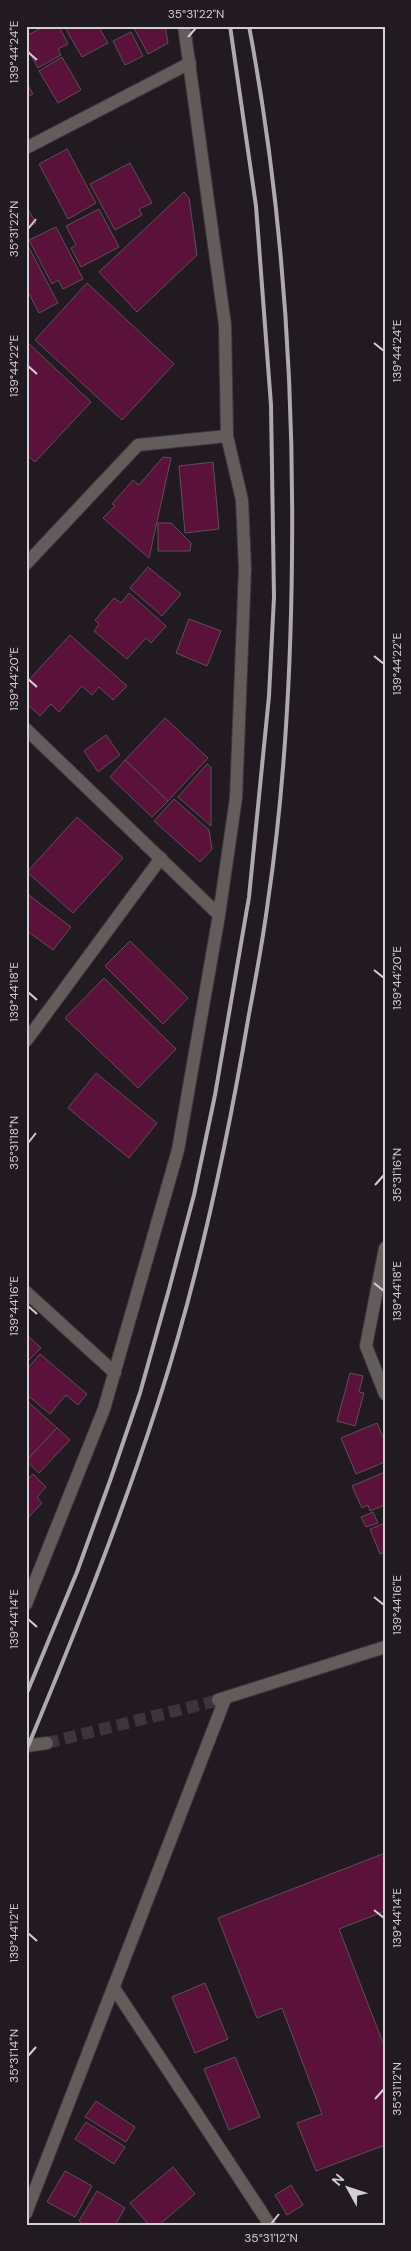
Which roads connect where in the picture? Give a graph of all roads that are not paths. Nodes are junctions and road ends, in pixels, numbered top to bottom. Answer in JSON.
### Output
{"nodes":[{"id":1,"x":184,"y":26,"type":"edge"},
{"id":2,"x":190,"y":63,"type":"junction"},
{"id":3,"x":26,"y":148,"type":"edge"},
{"id":4,"x":227,"y":436,"type":"junction"},
{"id":5,"x":26,"y":564,"type":"edge"},
{"id":6,"x":26,"y":729,"type":"edge"},
{"id":7,"x":161,"y":858,"type":"junction"},
{"id":8,"x":219,"y":916,"type":"junction"},
{"id":9,"x":26,"y":1041,"type":"edge"},
{"id":10,"x":385,"y":1248,"type":"edge"},
{"id":11,"x":26,"y":1292,"type":"edge"},
{"id":12,"x":114,"y":1372,"type":"junction"},
{"id":13,"x":385,"y":1394,"type":"edge"},
{"id":14,"x":26,"y":1604,"type":"edge"},
{"id":15,"x":385,"y":1647,"type":"edge"},
{"id":16,"x":47,"y":1743,"type":"tunnel mouth"},
{"id":17,"x":26,"y":1746,"type":"edge"},
{"id":18,"x":114,"y":1988,"type":"junction"},
{"id":19,"x":26,"y":2213,"type":"edge"},
{"id":20,"x":270,"y":2225,"type":"edge"}],
"edges":[{"from":1,"to":2,"type":"street"},
{"from":2,"to":3,"type":"street"},
{"from":2,"to":4,"type":"street"},
{"from":4,"to":5,"type":"street"},
{"from":4,"to":8,"type":"street"},
{"from":6,"to":7,"type":"street"},
{"from":7,"to":8,"type":"street"},
{"from":7,"to":9,"type":"street"},
{"from":8,"to":12,"type":"street"},
{"from":10,"to":13,"type":"street"},
{"from":11,"to":12,"type":"street"},
{"from":12,"to":14,"type":"street"},
{"from":15,"to":18,"type":"street"},
{"from":16,"to":17,"type":"street"},
{"from":18,"to":19,"type":"street"},
{"from":18,"to":20,"type":"street"}]}
